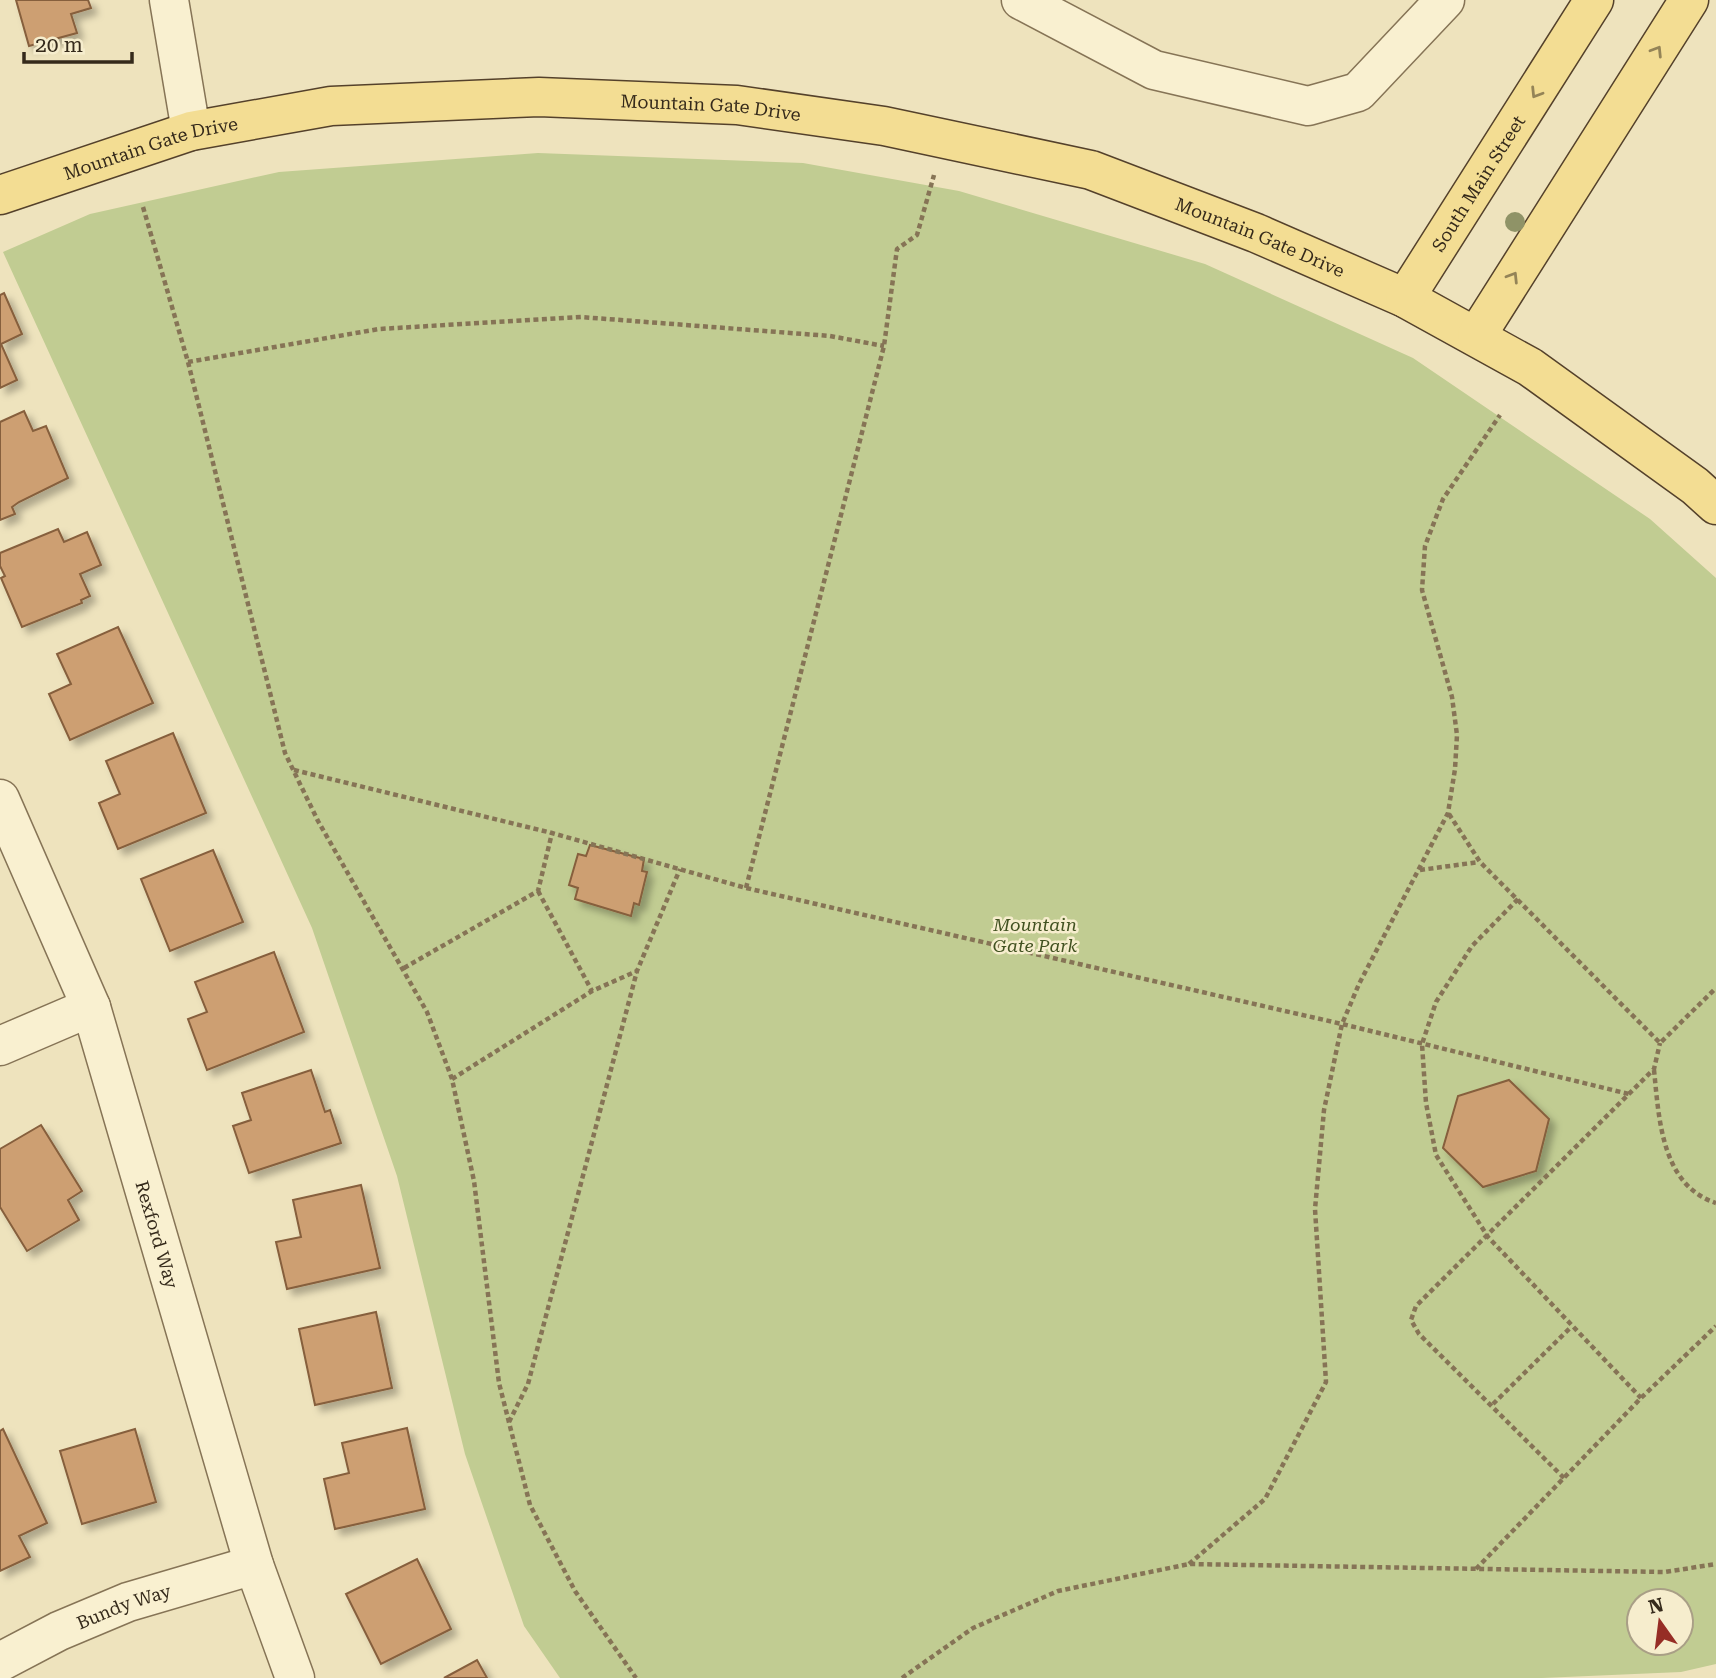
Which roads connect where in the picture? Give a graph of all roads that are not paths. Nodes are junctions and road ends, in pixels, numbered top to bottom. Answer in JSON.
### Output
{"nodes":[{"id":1,"x":169,"y":0,"type":"edge"},
{"id":2,"x":1021,"y":0,"type":"edge"},
{"id":3,"x":1445,"y":0,"type":"edge"},
{"id":4,"x":1594,"y":0,"type":"edge"},
{"id":5,"x":1689,"y":0,"type":"edge"},
{"id":6,"x":191,"y":131,"type":"junction"},
{"id":7,"x":0,"y":195,"type":"edge"},
{"id":8,"x":1405,"y":298,"type":"junction"},
{"id":9,"x":1476,"y":335,"type":"junction"},
{"id":10,"x":1716,"y":505,"type":"edge"},
{"id":11,"x":0,"y":799,"type":"edge"},
{"id":12,"x":91,"y":1007,"type":"junction"},
{"id":13,"x":0,"y":1046,"type":"edge"},
{"id":14,"x":254,"y":1565,"type":"junction"},
{"id":15,"x":0,"y":1662,"type":"edge"},
{"id":16,"x":295,"y":1678,"type":"edge"}],
"edges":[{"from":1,"to":6,"type":"street"},
{"from":2,"to":3,"type":"street"},
{"from":4,"to":8,"type":"main road","name":"South Main Street","one_way":true},
{"from":9,"to":5,"type":"main road","one_way":true},
{"from":6,"to":7,"type":"main road","name":"Mountain Gate Drive"},
{"from":6,"to":8,"type":"main road","name":"Mountain Gate Drive"},
{"from":8,"to":9,"type":"main road"},
{"from":9,"to":10,"type":"main road"},
{"from":11,"to":12,"type":"street","name":"Rexford Way"},
{"from":12,"to":13,"type":"street"},
{"from":12,"to":14,"type":"street","name":"Rexford Way"},
{"from":14,"to":15,"type":"street","name":"Bundy Way"},
{"from":14,"to":16,"type":"street","name":"Rexford Way"}]}
